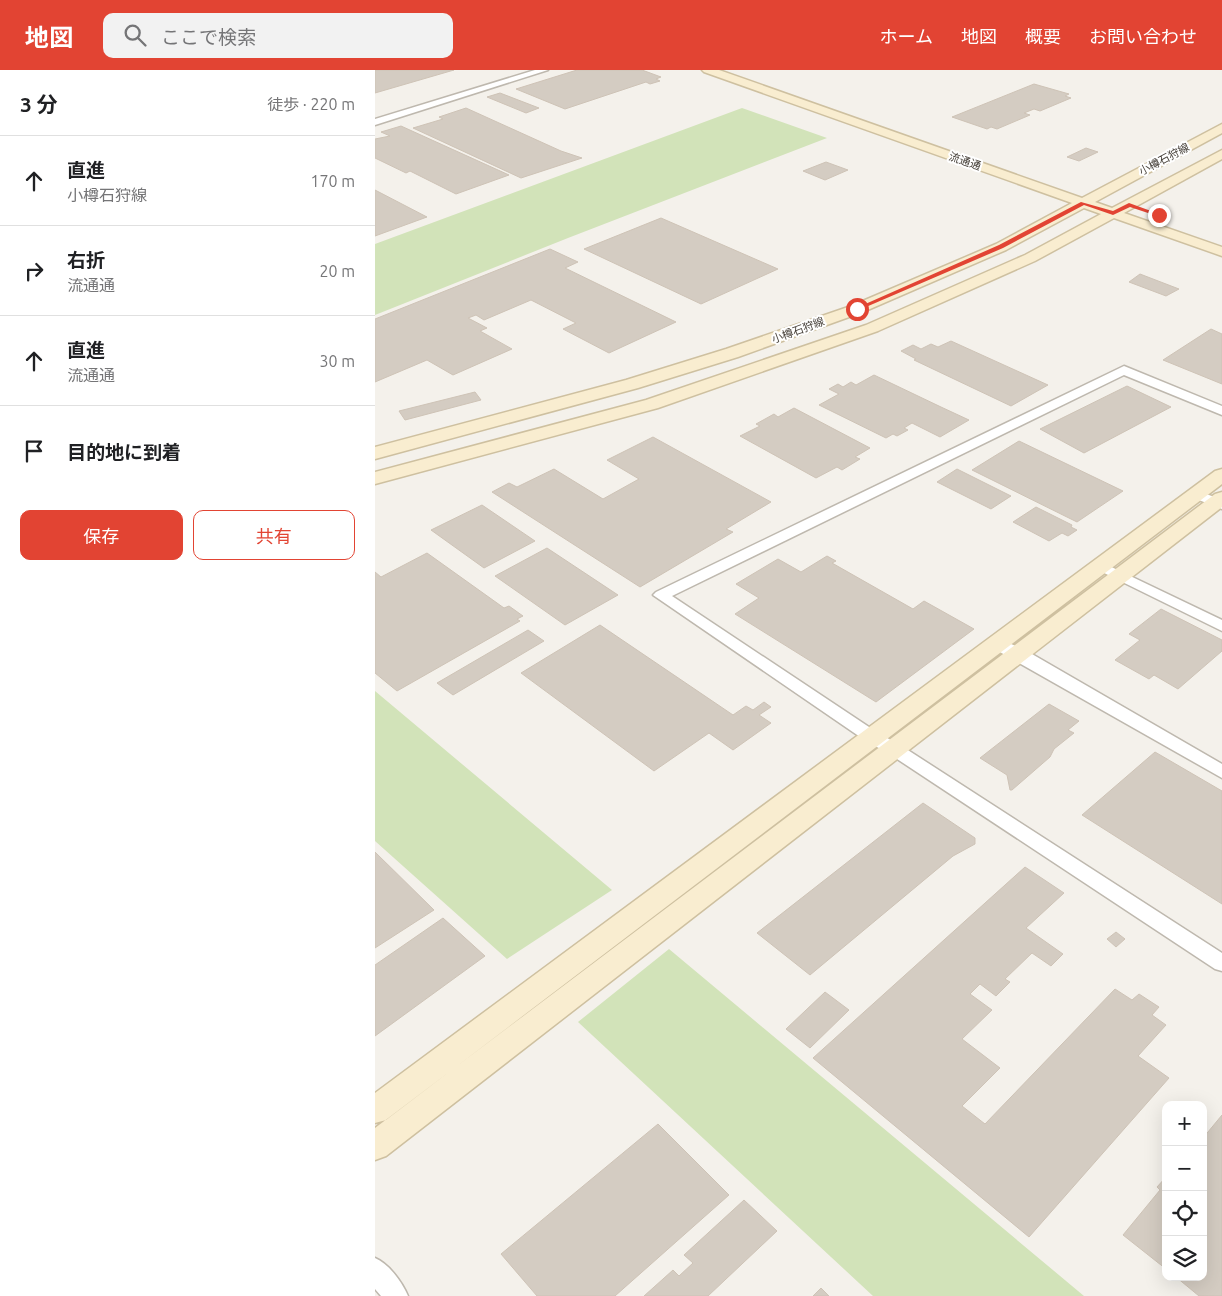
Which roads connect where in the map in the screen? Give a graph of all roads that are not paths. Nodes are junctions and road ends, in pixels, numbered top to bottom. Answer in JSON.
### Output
{"nodes":[{"id":1,"x":544,"y":70,"type":"edge"},
{"id":2,"x":708,"y":70,"type":"edge"},
{"id":3,"x":743,"y":70,"type":"edge"},
{"id":4,"x":375,"y":122,"type":"edge"},
{"id":5,"x":1222,"y":128,"type":"edge"},
{"id":6,"x":967,"y":148,"type":"dead end"},
{"id":7,"x":1222,"y":154,"type":"edge"},
{"id":8,"x":1089,"y":195,"type":"junction"},
{"id":9,"x":1137,"y":207,"type":"junction"},
{"id":10,"x":1113,"y":213,"type":"junction"},
{"id":11,"x":1222,"y":252,"type":"edge"},
{"id":12,"x":1222,"y":411,"type":"edge"},
{"id":13,"x":375,"y":453,"type":"edge"},
{"id":14,"x":1222,"y":475,"type":"edge"},
{"id":15,"x":375,"y":478,"type":"edge"},
{"id":16,"x":1214,"y":500,"type":"edge"},
{"id":17,"x":1111,"y":570,"type":"junction"},
{"id":18,"x":1222,"y":626,"type":"edge"},
{"id":19,"x":1008,"y":649,"type":"junction"},
{"id":20,"x":883,"y":743,"type":"junction"},
{"id":21,"x":1222,"y":772,"type":"edge"},
{"id":22,"x":1219,"y":957,"type":"edge"},
{"id":23,"x":375,"y":1110,"type":"edge"},
{"id":24,"x":375,"y":1146,"type":"edge"},
{"id":25,"x":375,"y":1270,"type":"edge"},
{"id":26,"x":396,"y":1296,"type":"edge"}],
"edges":[{"from":1,"to":4,"type":"street"},
{"from":2,"to":8,"type":"street","name":"流通通"},
{"from":3,"to":6,"type":"street","name":"流通通"},
{"from":5,"to":8,"type":"street","name":"小樽石狩線"},
{"from":7,"to":9,"type":"street","name":"小樽石狩線"},
{"from":8,"to":9,"type":"street","name":"流通通"},
{"from":8,"to":10,"type":"street","name":"流通通"},
{"from":8,"to":13,"type":"street","name":"小樽石狩線"},
{"from":9,"to":10,"type":"street","name":"小樽石狩線"},
{"from":10,"to":11,"type":"street","name":"流通通"},
{"from":10,"to":15,"type":"street","name":"小樽石狩線"},
{"from":12,"to":20,"type":"street"},
{"from":14,"to":16,"type":"street"},
{"from":16,"to":17,"type":"street"},
{"from":17,"to":18,"type":"street"},
{"from":17,"to":19,"type":"street"},
{"from":19,"to":20,"type":"street"},
{"from":19,"to":21,"type":"street"},
{"from":20,"to":22,"type":"street"},
{"from":20,"to":23,"type":"street"},
{"from":20,"to":24,"type":"street"},
{"from":25,"to":26,"type":"street"}]}
